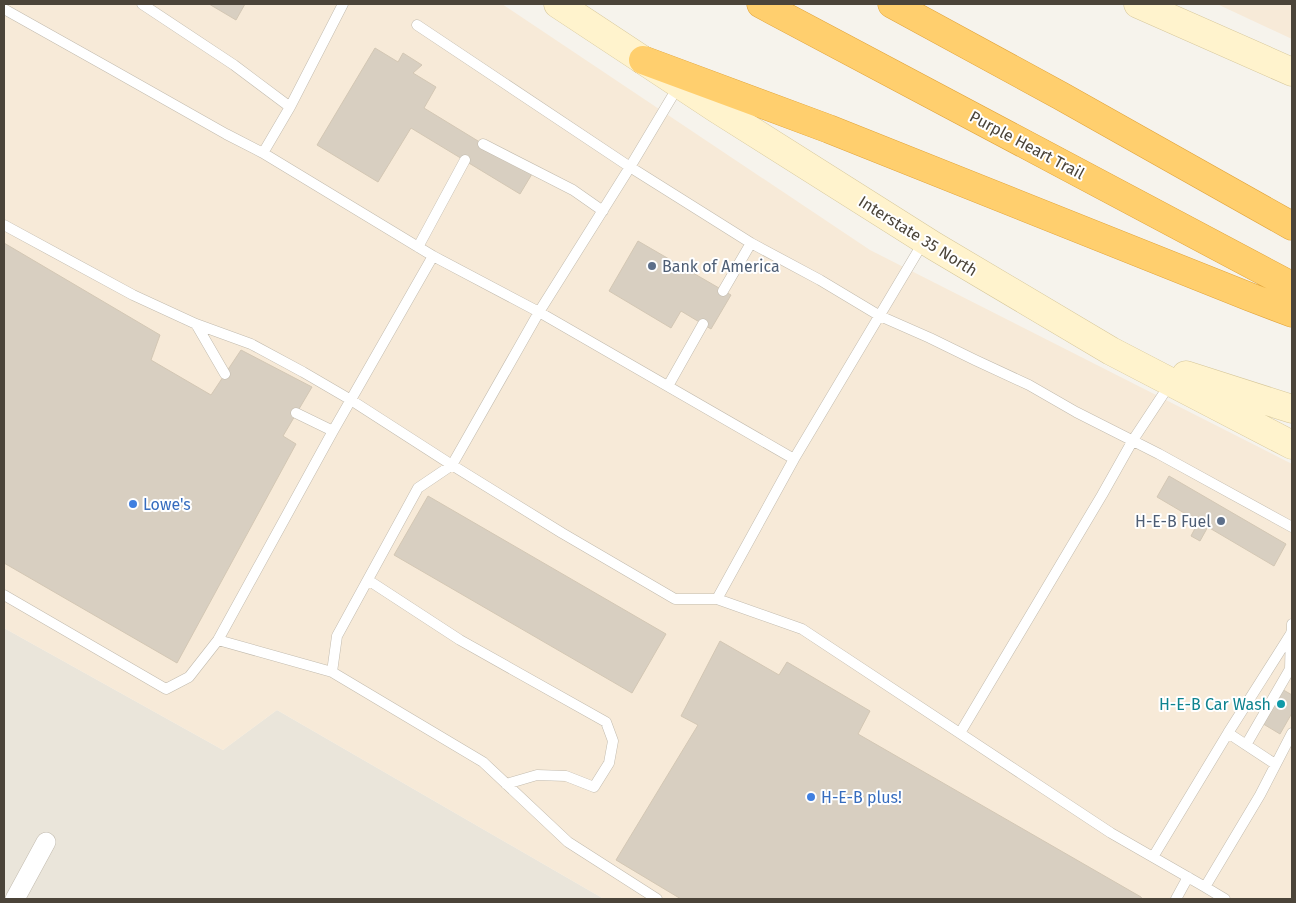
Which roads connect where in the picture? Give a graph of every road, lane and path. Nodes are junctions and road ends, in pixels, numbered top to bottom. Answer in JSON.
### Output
{"nodes":[{"id":1,"x":142,"y":4,"type":"edge"},
{"id":2,"x":343,"y":4,"type":"edge"},
{"id":3,"x":558,"y":4,"type":"edge"},
{"id":4,"x":761,"y":4,"type":"edge"},
{"id":5,"x":892,"y":4,"type":"edge"},
{"id":6,"x":932,"y":4,"type":"edge"},
{"id":7,"x":1139,"y":4,"type":"edge"},
{"id":8,"x":4,"y":9,"type":"edge"},
{"id":9,"x":416,"y":25,"type":"dead end"},
{"id":10,"x":643,"y":60,"type":"junction"},
{"id":11,"x":1292,"y":72,"type":"edge"},
{"id":12,"x":680,"y":84,"type":"junction"},
{"id":13,"x":1061,"y":96,"type":"junction"},
{"id":14,"x":290,"y":107,"type":"junction"},
{"id":15,"x":483,"y":144,"type":"dead end"},
{"id":16,"x":263,"y":153,"type":"junction"},
{"id":17,"x":465,"y":160,"type":"dead end"},
{"id":18,"x":630,"y":167,"type":"junction"},
{"id":19,"x":603,"y":210,"type":"junction"},
{"id":20,"x":4,"y":226,"type":"edge"},
{"id":21,"x":1292,"y":226,"type":"edge"},
{"id":22,"x":924,"y":240,"type":"junction"},
{"id":23,"x":751,"y":243,"type":"junction"},
{"id":24,"x":418,"y":247,"type":"junction"},
{"id":25,"x":434,"y":256,"type":"junction"},
{"id":26,"x":1292,"y":286,"type":"edge"},
{"id":27,"x":723,"y":291,"type":"dead end"},
{"id":28,"x":539,"y":312,"type":"junction"},
{"id":29,"x":1292,"y":313,"type":"edge"},
{"id":30,"x":880,"y":316,"type":"junction"},
{"id":31,"x":196,"y":324,"type":"junction"},
{"id":32,"x":703,"y":324,"type":"dead end"},
{"id":33,"x":225,"y":374,"type":"dead end"},
{"id":34,"x":1174,"y":377,"type":"junction"},
{"id":35,"x":668,"y":386,"type":"junction"},
{"id":36,"x":352,"y":400,"type":"junction"},
{"id":37,"x":1292,"y":409,"type":"edge"},
{"id":38,"x":296,"y":413,"type":"dead end"},
{"id":39,"x":333,"y":431,"type":"junction"},
{"id":40,"x":1133,"y":440,"type":"junction"},
{"id":41,"x":1292,"y":445,"type":"edge"},
{"id":42,"x":794,"y":459,"type":"junction"},
{"id":43,"x":452,"y":465,"type":"junction"},
{"id":44,"x":1292,"y":527,"type":"edge"},
{"id":45,"x":368,"y":580,"type":"junction"},
{"id":46,"x":4,"y":595,"type":"edge"},
{"id":47,"x":717,"y":599,"type":"junction"},
{"id":48,"x":1292,"y":628,"type":"edge"},
{"id":49,"x":218,"y":640,"type":"junction"},
{"id":50,"x":332,"y":672,"type":"junction"},
{"id":51,"x":960,"y":733,"type":"junction"},
{"id":52,"x":1228,"y":733,"type":"junction"},
{"id":53,"x":1292,"y":733,"type":"edge"},
{"id":54,"x":1246,"y":745,"type":"junction"},
{"id":55,"x":1275,"y":764,"type":"junction"},
{"id":56,"x":506,"y":784,"type":"junction"},
{"id":57,"x":46,"y":842,"type":"dead end"},
{"id":58,"x":1153,"y":857,"type":"junction"},
{"id":59,"x":1188,"y":877,"type":"junction"},
{"id":60,"x":1205,"y":887,"type":"junction"},
{"id":61,"x":16,"y":899,"type":"edge"},
{"id":62,"x":657,"y":899,"type":"edge"},
{"id":63,"x":1176,"y":899,"type":"edge"},
{"id":64,"x":1225,"y":899,"type":"edge"}],
"edges":[{"from":1,"to":14,"type":"lane"},
{"from":2,"to":14,"type":"lane"},
{"from":3,"to":10,"type":"main road","name":"Interstate 35 North"},
{"from":4,"to":26,"type":"highway","name":"Purple Heart Trail"},
{"from":5,"to":13,"type":"highway"},
{"from":6,"to":13,"type":"highway"},
{"from":7,"to":11,"type":"main road"},
{"from":8,"to":16,"type":"lane"},
{"from":9,"to":18,"type":"lane"},
{"from":10,"to":12,"type":"main road","name":"Interstate 35 North"},
{"from":10,"to":29,"type":"highway"},
{"from":12,"to":18,"type":"lane"},
{"from":12,"to":22,"type":"main road","name":"Interstate 35 North"},
{"from":13,"to":21,"type":"highway"},
{"from":14,"to":16,"type":"lane"},
{"from":15,"to":19,"type":"lane"},
{"from":16,"to":24,"type":"lane"},
{"from":17,"to":24,"type":"lane"},
{"from":18,"to":19,"type":"lane"},
{"from":18,"to":23,"type":"lane"},
{"from":19,"to":28,"type":"lane"},
{"from":20,"to":31,"type":"lane"},
{"from":22,"to":30,"type":"lane"},
{"from":22,"to":34,"type":"main road","name":"Interstate 35 North"},
{"from":23,"to":27,"type":"lane"},
{"from":23,"to":30,"type":"lane"},
{"from":24,"to":25,"type":"lane"},
{"from":25,"to":28,"type":"lane"},
{"from":25,"to":36,"type":"lane"},
{"from":28,"to":35,"type":"lane"},
{"from":28,"to":43,"type":"lane"},
{"from":30,"to":40,"type":"lane"},
{"from":30,"to":42,"type":"lane"},
{"from":31,"to":33,"type":"lane"},
{"from":31,"to":36,"type":"lane"},
{"from":32,"to":35,"type":"lane"},
{"from":34,"to":37,"type":"main road"},
{"from":34,"to":40,"type":"lane"},
{"from":34,"to":41,"type":"main road"},
{"from":35,"to":42,"type":"lane"},
{"from":36,"to":39,"type":"lane"},
{"from":36,"to":43,"type":"lane"},
{"from":38,"to":39,"type":"lane"},
{"from":39,"to":49,"type":"lane"},
{"from":40,"to":44,"type":"lane"},
{"from":40,"to":51,"type":"lane"},
{"from":42,"to":47,"type":"lane"},
{"from":43,"to":45,"type":"lane"},
{"from":43,"to":47,"type":"lane"},
{"from":45,"to":50,"type":"lane"},
{"from":45,"to":56,"type":"lane"},
{"from":46,"to":49,"type":"lane"},
{"from":47,"to":51,"type":"lane"},
{"from":48,"to":52,"type":"lane"},
{"from":48,"to":54,"type":"lane"},
{"from":49,"to":50,"type":"lane"},
{"from":50,"to":56,"type":"lane"},
{"from":51,"to":58,"type":"lane"},
{"from":52,"to":54,"type":"lane"},
{"from":52,"to":58,"type":"lane"},
{"from":53,"to":55,"type":"lane"},
{"from":54,"to":55,"type":"lane"},
{"from":55,"to":60,"type":"lane"},
{"from":56,"to":62,"type":"lane"},
{"from":57,"to":61,"type":"street"},
{"from":58,"to":59,"type":"lane"},
{"from":59,"to":60,"type":"lane"},
{"from":59,"to":63,"type":"lane"},
{"from":60,"to":64,"type":"lane"}]}
